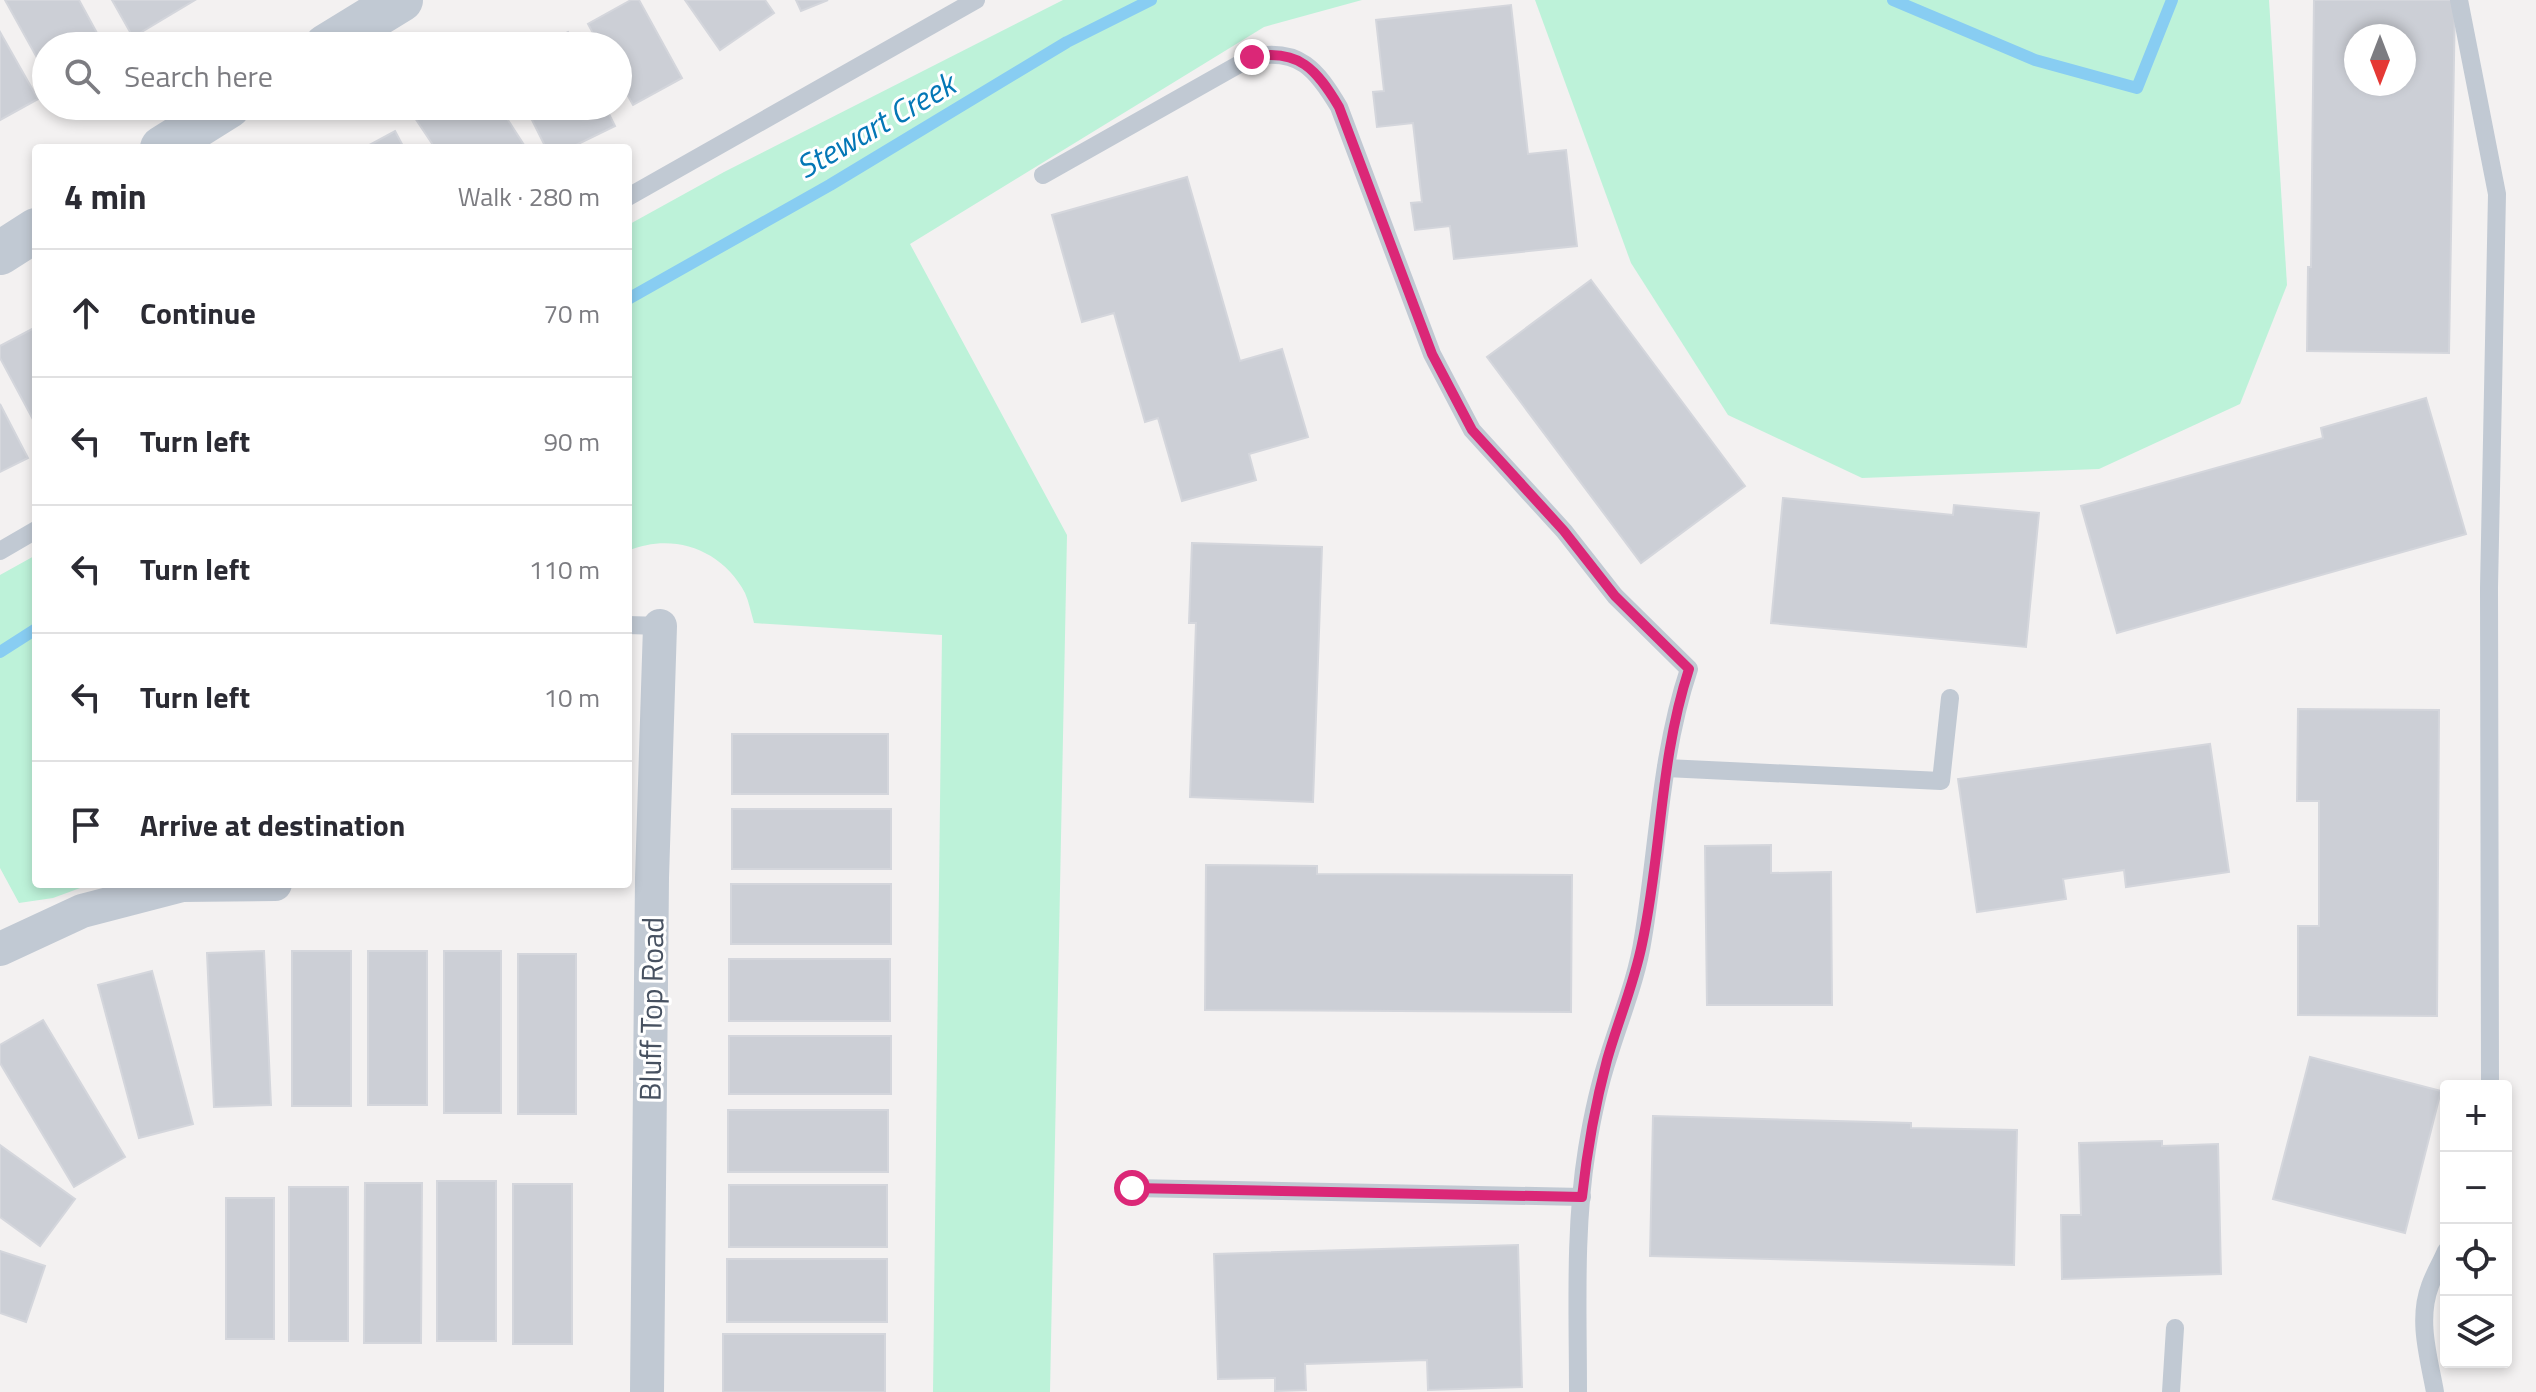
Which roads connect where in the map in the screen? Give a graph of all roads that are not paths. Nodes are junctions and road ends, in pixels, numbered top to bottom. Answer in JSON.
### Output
{"nodes":[{"id":1,"x":401,"y":0,"type":"edge"},
{"id":2,"x":976,"y":0,"type":"edge"},
{"id":3,"x":2459,"y":0,"type":"edge"},
{"id":4,"x":349,"y":32,"type":"edge"},
{"id":5,"x":207,"y":120,"type":"edge"},
{"id":6,"x":168,"y":144,"type":"edge"},
{"id":7,"x":1043,"y":175,"type":"dead end"},
{"id":8,"x":632,"y":195,"type":"edge"},
{"id":9,"x":32,"y":233,"type":"edge"},
{"id":10,"x":0,"y":253,"type":"edge"},
{"id":11,"x":32,"y":532,"type":"edge"},
{"id":12,"x":0,"y":551,"type":"edge"},
{"id":13,"x":644,"y":626,"type":"edge"},
{"id":14,"x":1950,"y":698,"type":"dead end"},
{"id":15,"x":1666,"y":768,"type":"junction"},
{"id":16,"x":640,"y":878,"type":"edge"},
{"id":17,"x":170,"y":888,"type":"edge"},
{"id":18,"x":0,"y":947,"type":"edge"},
{"id":19,"x":2490,"y":1080,"type":"edge"},
{"id":20,"x":1132,"y":1188,"type":"dead end"},
{"id":21,"x":1582,"y":1197,"type":"junction"},
{"id":22,"x":2440,"y":1264,"type":"edge"},
{"id":23,"x":2175,"y":1328,"type":"dead end"},
{"id":24,"x":647,"y":1392,"type":"edge"},
{"id":25,"x":1578,"y":1392,"type":"edge"},
{"id":26,"x":2171,"y":1392,"type":"edge"},
{"id":27,"x":2435,"y":1392,"type":"edge"}],
"edges":[{"from":1,"to":4,"type":"street"},
{"from":2,"to":8,"type":"lane"},
{"from":3,"to":19,"type":"lane"},
{"from":5,"to":6,"type":"street"},
{"from":7,"to":15,"type":"lane"},
{"from":9,"to":10,"type":"street"},
{"from":11,"to":12,"type":"lane"},
{"from":13,"to":16,"type":"street","name":"Bluff Top Road"},
{"from":14,"to":15,"type":"lane"},
{"from":15,"to":21,"type":"lane"},
{"from":16,"to":24,"type":"street","name":"Bluff Top Road"},
{"from":17,"to":18,"type":"street"},
{"from":20,"to":21,"type":"lane"},
{"from":21,"to":25,"type":"lane"},
{"from":22,"to":27,"type":"lane"},
{"from":23,"to":26,"type":"lane"}]}
